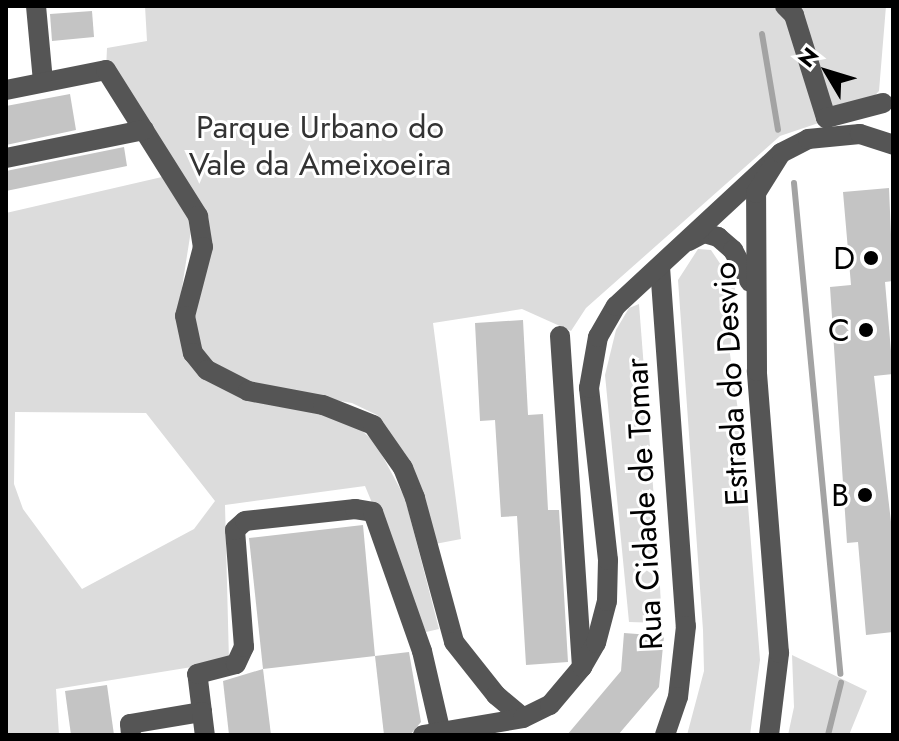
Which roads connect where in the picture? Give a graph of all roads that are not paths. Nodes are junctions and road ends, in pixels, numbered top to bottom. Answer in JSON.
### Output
{"nodes":[{"id":1,"x":36,"y":6,"type":"edge"},
{"id":2,"x":785,"y":6,"type":"edge"},
{"id":3,"x":43,"y":82,"type":"junction"},
{"id":4,"x":6,"y":90,"type":"edge"},
{"id":5,"x":883,"y":103,"type":"dead end"},
{"id":6,"x":144,"y":130,"type":"junction"},
{"id":7,"x":893,"y":145,"type":"edge"},
{"id":8,"x":781,"y":153,"type":"junction"},
{"id":9,"x":6,"y":158,"type":"edge"},
{"id":10,"x":686,"y":243,"type":"junction"},
{"id":11,"x":660,"y":267,"type":"junction"},
{"id":12,"x":754,"y":290,"type":"junction"},
{"id":13,"x":560,"y":336,"type":"dead end"},
{"id":14,"x":582,"y":667,"type":"junction"},
{"id":15,"x":202,"y":712,"type":"junction"},
{"id":16,"x":523,"y":718,"type":"junction"},
{"id":17,"x":432,"y":734,"type":"edge"},
{"id":18,"x":131,"y":735,"type":"edge"},
{"id":19,"x":205,"y":735,"type":"edge"},
{"id":20,"x":665,"y":735,"type":"edge"},
{"id":21,"x":769,"y":735,"type":"edge"}],
"edges":[{"from":1,"to":3,"type":"street"},
{"from":2,"to":5,"type":"street"},
{"from":3,"to":4,"type":"street"},
{"from":3,"to":6,"type":"street"},
{"from":6,"to":9,"type":"street"},
{"from":6,"to":16,"type":"street"},
{"from":7,"to":8,"type":"street"},
{"from":8,"to":10,"type":"street"},
{"from":8,"to":12,"type":"street","name":"Estrada do Desvio"},
{"from":10,"to":11,"type":"street"},
{"from":10,"to":12,"type":"street"},
{"from":11,"to":14,"type":"street"},
{"from":11,"to":20,"type":"street","name":"Rua Cidade de Tomar"},
{"from":12,"to":21,"type":"street","name":"Estrada do Desvio"},
{"from":13,"to":14,"type":"street"},
{"from":14,"to":16,"type":"street"},
{"from":15,"to":17,"type":"street"},
{"from":15,"to":18,"type":"street"},
{"from":15,"to":19,"type":"street"},
{"from":16,"to":17,"type":"street"}]}
